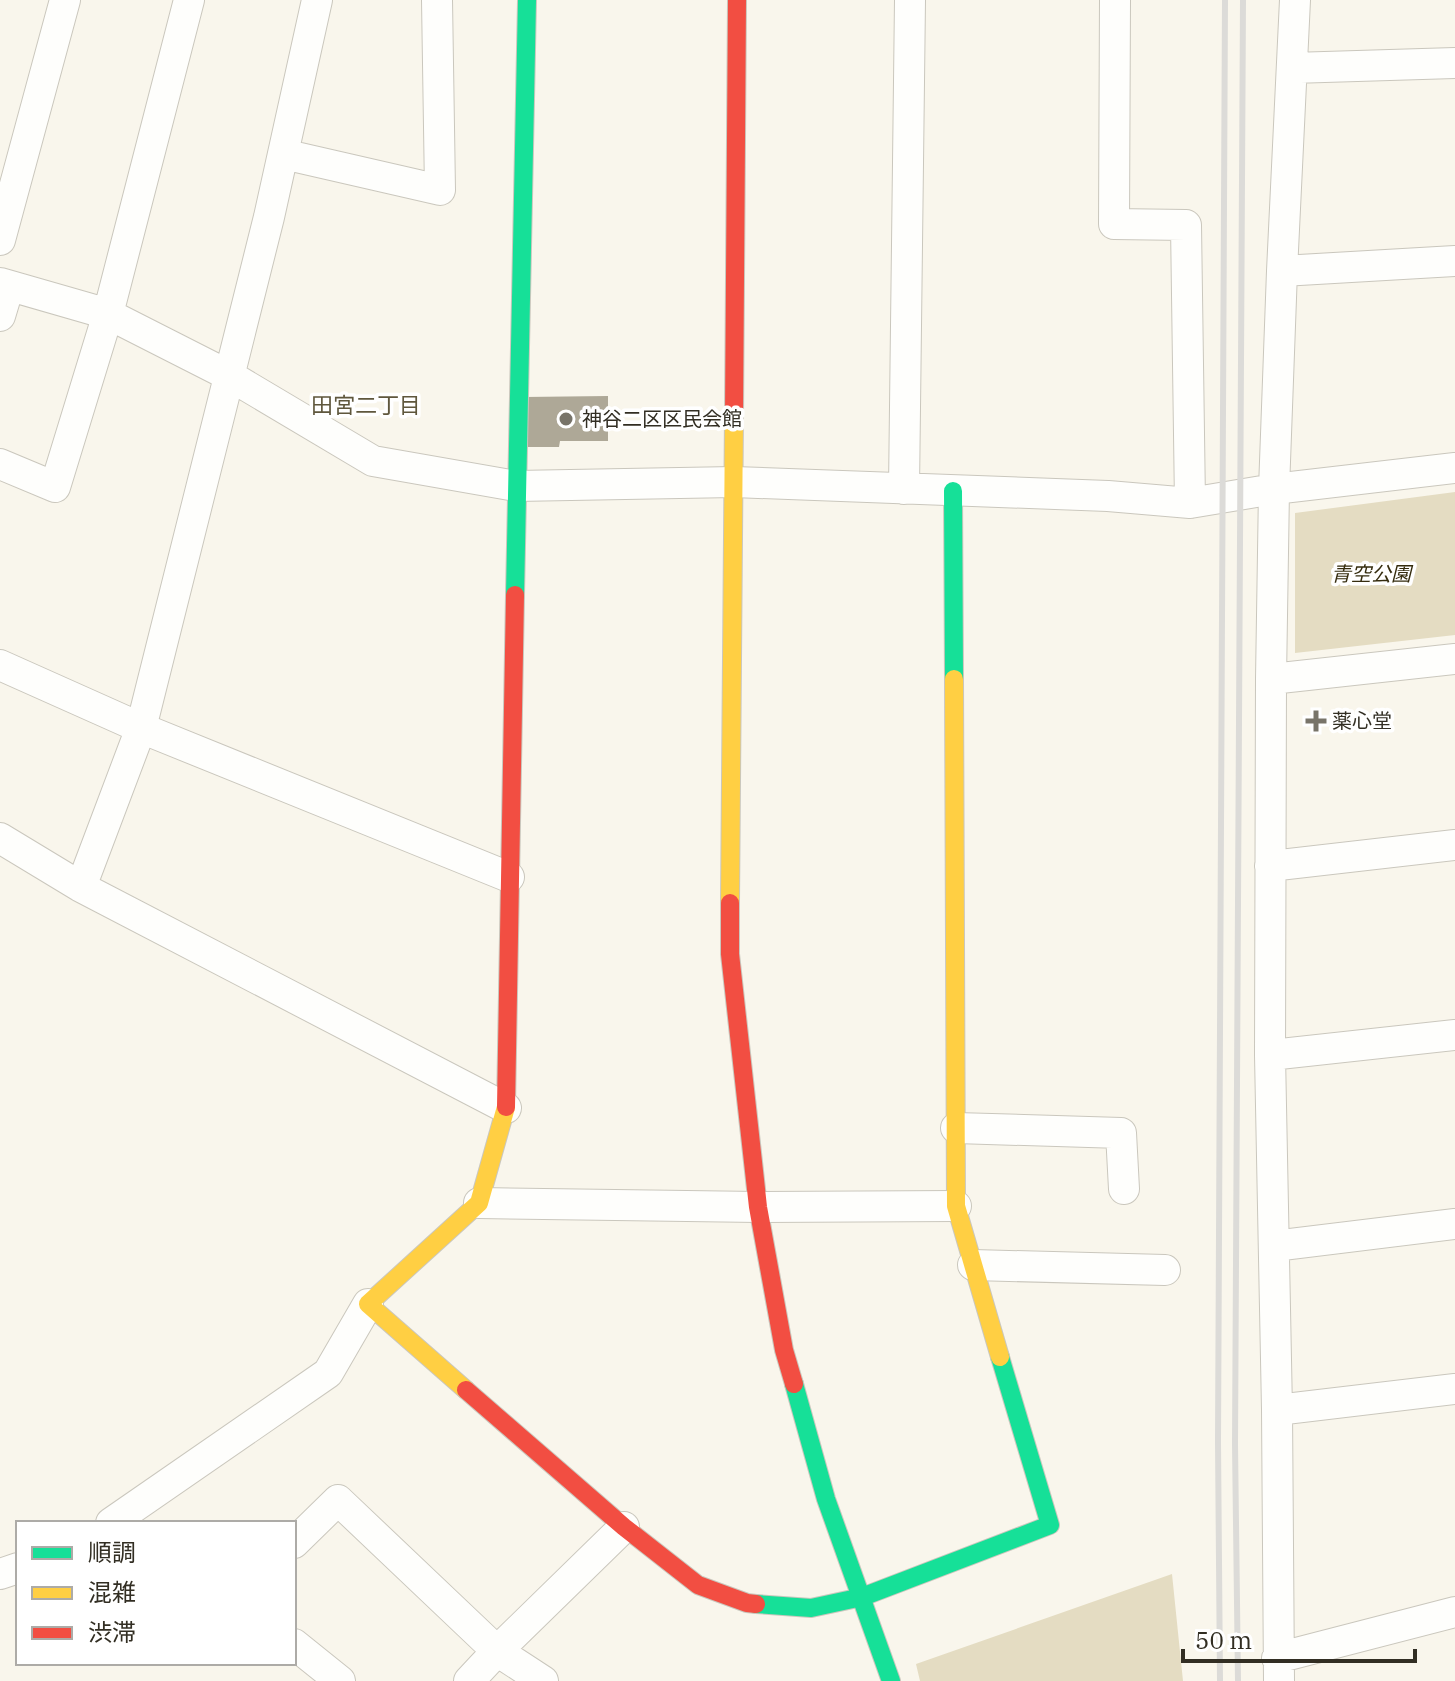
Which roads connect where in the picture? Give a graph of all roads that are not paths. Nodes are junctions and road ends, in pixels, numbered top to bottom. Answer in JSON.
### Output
{"nodes":[{"id":1,"x":65,"y":0,"type":"edge"},
{"id":2,"x":189,"y":0,"type":"edge"},
{"id":3,"x":317,"y":0,"type":"edge"},
{"id":4,"x":437,"y":0,"type":"edge"},
{"id":5,"x":527,"y":0,"type":"edge"},
{"id":6,"x":737,"y":0,"type":"edge"},
{"id":7,"x":910,"y":0,"type":"edge"},
{"id":8,"x":1115,"y":0,"type":"edge"},
{"id":9,"x":1295,"y":0,"type":"edge"},
{"id":10,"x":1455,"y":63,"type":"edge"},
{"id":11,"x":1292,"y":68,"type":"junction"},
{"id":12,"x":283,"y":154,"type":"junction"},
{"id":13,"x":0,"y":240,"type":"edge"},
{"id":14,"x":1455,"y":261,"type":"edge"},
{"id":15,"x":1282,"y":271,"type":"junction"},
{"id":16,"x":4,"y":284,"type":"edge"},
{"id":17,"x":108,"y":314,"type":"junction"},
{"id":18,"x":0,"y":316,"type":"edge"},
{"id":19,"x":230,"y":376,"type":"junction"},
{"id":20,"x":0,"y":464,"type":"edge"},
{"id":21,"x":1455,"y":468,"type":"edge"},
{"id":22,"x":734,"y":482,"type":"junction"},
{"id":23,"x":516,"y":486,"type":"junction"},
{"id":24,"x":904,"y":489,"type":"junction"},
{"id":25,"x":1274,"y":489,"type":"junction"},
{"id":26,"x":953,"y":491,"type":"junction"},
{"id":27,"x":1190,"y":503,"type":"junction"},
{"id":28,"x":1455,"y":659,"type":"edge"},
{"id":29,"x":0,"y":665,"type":"edge"},
{"id":30,"x":1271,"y":679,"type":"junction"},
{"id":31,"x":141,"y":728,"type":"junction"},
{"id":32,"x":0,"y":838,"type":"edge"},
{"id":33,"x":1455,"y":845,"type":"edge"},
{"id":34,"x":1270,"y":866,"type":"junction"},
{"id":35,"x":509,"y":877,"type":"junction"},
{"id":36,"x":81,"y":887,"type":"junction"},
{"id":37,"x":1455,"y":1035,"type":"edge"},
{"id":38,"x":1270,"y":1055,"type":"junction"},
{"id":39,"x":506,"y":1108,"type":"junction"},
{"id":40,"x":956,"y":1128,"type":"junction"},
{"id":41,"x":1124,"y":1189,"type":"dead end"},
{"id":42,"x":479,"y":1203,"type":"junction"},
{"id":43,"x":956,"y":1206,"type":"junction"},
{"id":44,"x":758,"y":1207,"type":"junction"},
{"id":45,"x":1455,"y":1224,"type":"edge"},
{"id":46,"x":1274,"y":1246,"type":"junction"},
{"id":47,"x":973,"y":1265,"type":"junction"},
{"id":48,"x":1165,"y":1270,"type":"dead end"},
{"id":49,"x":368,"y":1304,"type":"junction"},
{"id":50,"x":1455,"y":1389,"type":"edge"},
{"id":51,"x":1277,"y":1410,"type":"junction"},
{"id":52,"x":114,"y":1521,"type":"edge"},
{"id":53,"x":624,"y":1527,"type":"junction"},
{"id":54,"x":296,"y":1541,"type":"edge"},
{"id":55,"x":862,"y":1597,"type":"junction"},
{"id":56,"x":1455,"y":1612,"type":"edge"},
{"id":57,"x":296,"y":1646,"type":"edge"},
{"id":58,"x":497,"y":1651,"type":"junction"},
{"id":59,"x":1278,"y":1669,"type":"edge"},
{"id":60,"x":340,"y":1681,"type":"edge"},
{"id":61,"x":469,"y":1681,"type":"edge"},
{"id":62,"x":543,"y":1681,"type":"edge"},
{"id":63,"x":891,"y":1681,"type":"edge"}],
"edges":[{"from":1,"to":13,"type":"street"},
{"from":2,"to":17,"type":"street"},
{"from":3,"to":12,"type":"street"},
{"from":4,"to":12,"type":"street"},
{"from":5,"to":23,"type":"street"},
{"from":6,"to":22,"type":"street"},
{"from":7,"to":24,"type":"street"},
{"from":8,"to":27,"type":"street"},
{"from":9,"to":11,"type":"street"},
{"from":10,"to":11,"type":"street"},
{"from":11,"to":15,"type":"street"},
{"from":12,"to":19,"type":"street"},
{"from":14,"to":15,"type":"street"},
{"from":15,"to":25,"type":"street"},
{"from":16,"to":17,"type":"street"},
{"from":16,"to":18,"type":"street"},
{"from":17,"to":19,"type":"street"},
{"from":17,"to":20,"type":"street"},
{"from":19,"to":23,"type":"street"},
{"from":19,"to":31,"type":"street"},
{"from":21,"to":25,"type":"street"},
{"from":22,"to":23,"type":"street"},
{"from":22,"to":24,"type":"street"},
{"from":22,"to":44,"type":"street"},
{"from":23,"to":35,"type":"street"},
{"from":24,"to":26,"type":"street"},
{"from":25,"to":27,"type":"street"},
{"from":25,"to":30,"type":"street"},
{"from":26,"to":27,"type":"street"},
{"from":26,"to":40,"type":"street"},
{"from":28,"to":30,"type":"street"},
{"from":29,"to":31,"type":"street"},
{"from":30,"to":34,"type":"street"},
{"from":31,"to":35,"type":"street"},
{"from":31,"to":36,"type":"street"},
{"from":32,"to":36,"type":"street"},
{"from":33,"to":34,"type":"street"},
{"from":34,"to":38,"type":"street"},
{"from":35,"to":39,"type":"street"},
{"from":36,"to":39,"type":"street"},
{"from":37,"to":38,"type":"street"},
{"from":38,"to":46,"type":"street"},
{"from":39,"to":42,"type":"street"},
{"from":40,"to":41,"type":"street"},
{"from":40,"to":43,"type":"street"},
{"from":42,"to":44,"type":"street"},
{"from":42,"to":49,"type":"street"},
{"from":43,"to":44,"type":"street"},
{"from":43,"to":47,"type":"street"},
{"from":44,"to":55,"type":"street"},
{"from":45,"to":46,"type":"street"},
{"from":46,"to":51,"type":"street"},
{"from":47,"to":48,"type":"street"},
{"from":47,"to":55,"type":"street"},
{"from":49,"to":52,"type":"street"},
{"from":49,"to":53,"type":"street"},
{"from":50,"to":51,"type":"street"},
{"from":51,"to":59,"type":"street"},
{"from":53,"to":55,"type":"street"},
{"from":53,"to":58,"type":"street"},
{"from":54,"to":58,"type":"street"},
{"from":55,"to":63,"type":"street"},
{"from":56,"to":59,"type":"street"},
{"from":57,"to":60,"type":"street"},
{"from":58,"to":61,"type":"street"},
{"from":58,"to":62,"type":"street"}]}
